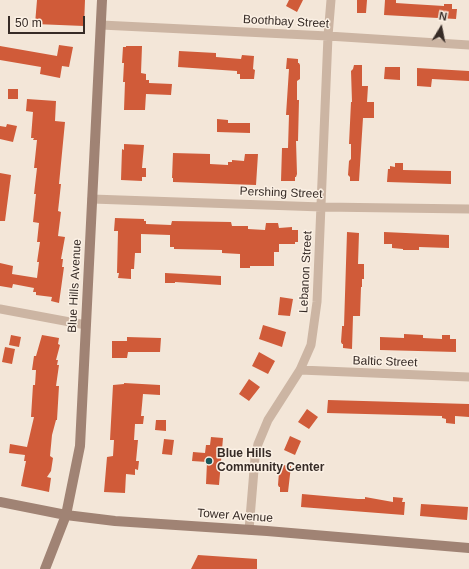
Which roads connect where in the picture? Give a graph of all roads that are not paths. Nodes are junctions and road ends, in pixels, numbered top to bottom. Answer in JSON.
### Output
{"nodes":[{"id":1,"x":102,"y":0,"type":"edge"},
{"id":2,"x":331,"y":0,"type":"edge"},
{"id":3,"x":101,"y":25,"type":"junction"},
{"id":4,"x":328,"y":36,"type":"junction"},
{"id":5,"x":469,"y":45,"type":"edge"},
{"id":6,"x":92,"y":199,"type":"junction"},
{"id":7,"x":322,"y":206,"type":"junction"},
{"id":8,"x":469,"y":210,"type":"edge"},
{"id":9,"x":0,"y":309,"type":"edge"},
{"id":10,"x":86,"y":325,"type":"junction"},
{"id":11,"x":300,"y":370,"type":"junction"},
{"id":12,"x":469,"y":378,"type":"edge"},
{"id":13,"x":0,"y":502,"type":"edge"},
{"id":14,"x":66,"y":515,"type":"junction"},
{"id":15,"x":249,"y":530,"type":"junction"},
{"id":16,"x":469,"y":548,"type":"edge"},
{"id":17,"x":45,"y":569,"type":"edge"}],
"edges":[{"from":1,"to":3,"type":"main road","name":"Blue Hills Avenue"},
{"from":2,"to":4,"type":"street","name":"Lebanon Street"},
{"from":3,"to":4,"type":"street","name":"Boothbay Street"},
{"from":3,"to":6,"type":"main road","name":"Blue Hills Avenue"},
{"from":4,"to":5,"type":"street","name":"Boothbay Street"},
{"from":4,"to":7,"type":"street","name":"Lebanon Street"},
{"from":6,"to":7,"type":"street","name":"Pershing Street"},
{"from":6,"to":10,"type":"main road","name":"Blue Hills Avenue"},
{"from":7,"to":8,"type":"street","name":"Pershing Street"},
{"from":7,"to":11,"type":"street","name":"Lebanon Street"},
{"from":9,"to":10,"type":"street"},
{"from":10,"to":14,"type":"main road","name":"Blue Hills Avenue"},
{"from":11,"to":12,"type":"street","name":"Baltic Street"},
{"from":11,"to":15,"type":"street","name":"Lebanon Street"},
{"from":13,"to":14,"type":"main road","name":"Tower Avenue"},
{"from":14,"to":15,"type":"main road","name":"Tower Avenue"},
{"from":14,"to":17,"type":"main road","name":"Blue Hills Avenue"},
{"from":15,"to":16,"type":"main road","name":"Tower Avenue"}]}
